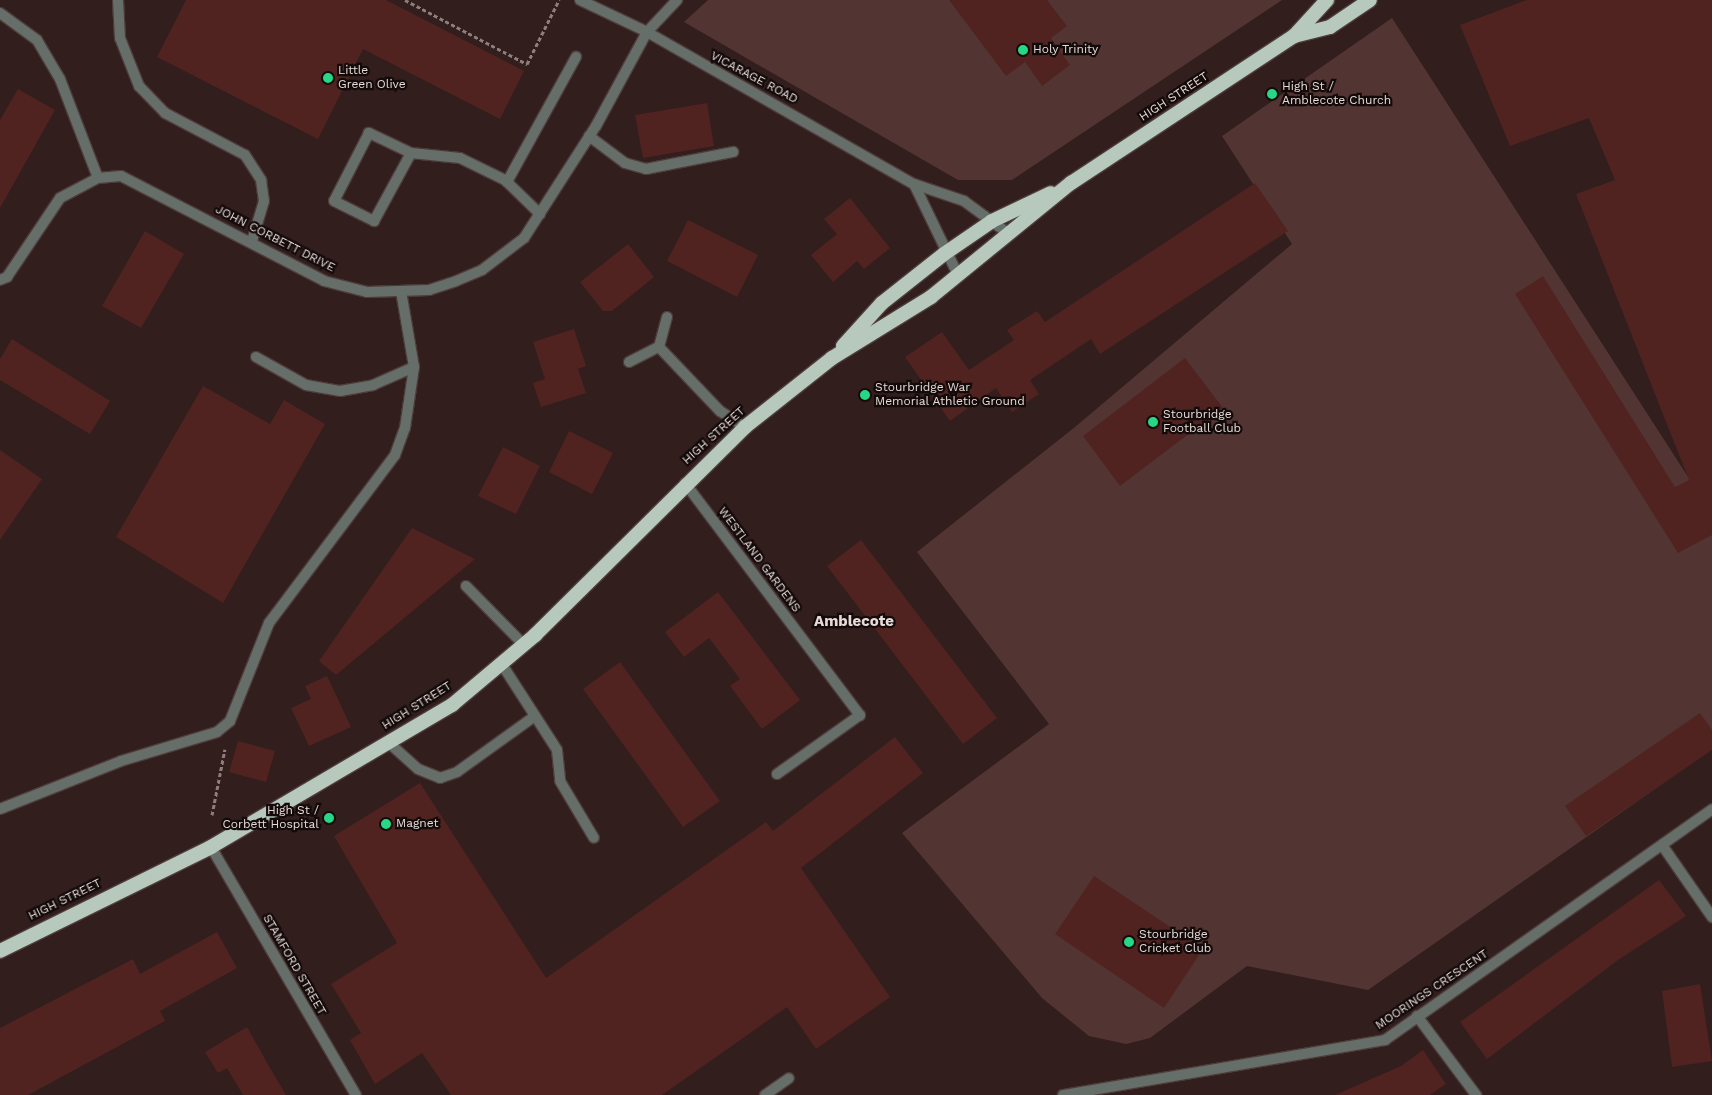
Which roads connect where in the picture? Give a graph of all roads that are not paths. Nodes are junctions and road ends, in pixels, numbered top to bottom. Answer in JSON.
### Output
{"nodes":[{"id":1,"x":118,"y":0,"type":"edge"},
{"id":2,"x":580,"y":0,"type":"edge"},
{"id":3,"x":676,"y":0,"type":"edge"},
{"id":4,"x":1326,"y":0,"type":"edge"},
{"id":5,"x":1370,"y":0,"type":"edge"},
{"id":6,"x":0,"y":13,"type":"edge"},
{"id":7,"x":647,"y":32,"type":"junction"},
{"id":8,"x":1294,"y":36,"type":"junction"},
{"id":9,"x":576,"y":56,"type":"dead end"},
{"id":10,"x":590,"y":136,"type":"junction"},
{"id":11,"x":733,"y":152,"type":"dead end"},
{"id":12,"x":411,"y":153,"type":"junction"},
{"id":13,"x":98,"y":178,"type":"junction"},
{"id":14,"x":508,"y":182,"type":"junction"},
{"id":15,"x":914,"y":184,"type":"junction"},
{"id":16,"x":1071,"y":184,"type":"junction"},
{"id":17,"x":540,"y":214,"type":"junction"},
{"id":18,"x":992,"y":221,"type":"junction"},
{"id":19,"x":1009,"y":234,"type":"junction"},
{"id":20,"x":252,"y":242,"type":"junction"},
{"id":21,"x":944,"y":254,"type":"junction"},
{"id":22,"x":958,"y":275,"type":"junction"},
{"id":23,"x":0,"y":280,"type":"edge"},
{"id":24,"x":401,"y":291,"type":"junction"},
{"id":25,"x":667,"y":317,"type":"dead end"},
{"id":26,"x":659,"y":347,"type":"junction"},
{"id":27,"x":256,"y":357,"type":"dead end"},
{"id":28,"x":832,"y":358,"type":"junction"},
{"id":29,"x":629,"y":362,"type":"dead end"},
{"id":30,"x":414,"y":367,"type":"junction"},
{"id":31,"x":745,"y":427,"type":"junction"},
{"id":32,"x":686,"y":483,"type":"junction"},
{"id":33,"x":466,"y":586,"type":"dead end"},
{"id":34,"x":523,"y":644,"type":"junction"},
{"id":35,"x":501,"y":663,"type":"junction"},
{"id":36,"x":535,"y":716,"type":"junction"},
{"id":37,"x":388,"y":742,"type":"junction"},
{"id":38,"x":777,"y":774,"type":"dead end"},
{"id":39,"x":0,"y":809,"type":"edge"},
{"id":40,"x":1712,"y":809,"type":"edge"},
{"id":41,"x":594,"y":838,"type":"dead end"},
{"id":42,"x":1662,"y":846,"type":"junction"},
{"id":43,"x":211,"y":847,"type":"junction"},
{"id":44,"x":1712,"y":917,"type":"edge"},
{"id":45,"x":0,"y":951,"type":"edge"},
{"id":46,"x":1417,"y":1016,"type":"junction"},
{"id":47,"x":789,"y":1078,"type":"dead end"},
{"id":48,"x":356,"y":1095,"type":"edge"},
{"id":49,"x":765,"y":1095,"type":"edge"},
{"id":50,"x":1062,"y":1095,"type":"edge"},
{"id":51,"x":1476,"y":1095,"type":"edge"}],
"edges":[{"from":1,"to":20,"type":"street"},
{"from":2,"to":7,"type":"street","name":"VICARAGE ROAD"},
{"from":3,"to":7,"type":"street","name":"JOHN CORBETT DRIVE"},
{"from":4,"to":8,"type":"highway","name":"HIGH STREET"},
{"from":5,"to":8,"type":"highway","name":"HIGH STREET"},
{"from":6,"to":13,"type":"street"},
{"from":7,"to":10,"type":"street","name":"JOHN CORBETT DRIVE"},
{"from":7,"to":15,"type":"street","name":"VICARAGE ROAD"},
{"from":8,"to":16,"type":"highway","name":"HIGH STREET"},
{"from":9,"to":14,"type":"street"},
{"from":10,"to":11,"type":"street"},
{"from":10,"to":17,"type":"street","name":"JOHN CORBETT DRIVE"},
{"from":12,"to":12,"type":"street"},
{"from":12,"to":14,"type":"street"},
{"from":13,"to":20,"type":"street","name":"JOHN CORBETT DRIVE"},
{"from":13,"to":23,"type":"street","name":"JOHN CORBETT DRIVE"},
{"from":14,"to":17,"type":"street"},
{"from":15,"to":18,"type":"street","name":"VICARAGE ROAD"},
{"from":15,"to":21,"type":"street"},
{"from":16,"to":18,"type":"highway","name":"HIGH STREET"},
{"from":16,"to":19,"type":"highway","name":"HIGH STREET"},
{"from":17,"to":24,"type":"street","name":"JOHN CORBETT DRIVE"},
{"from":18,"to":19,"type":"street","name":"VICARAGE ROAD"},
{"from":18,"to":21,"type":"highway","name":"HIGH STREET"},
{"from":19,"to":22,"type":"highway","name":"HIGH STREET"},
{"from":20,"to":24,"type":"street","name":"JOHN CORBETT DRIVE"},
{"from":21,"to":22,"type":"street"},
{"from":21,"to":28,"type":"highway","name":"HIGH STREET"},
{"from":22,"to":28,"type":"highway","name":"HIGH STREET"},
{"from":24,"to":30,"type":"street"},
{"from":25,"to":26,"type":"street"},
{"from":26,"to":29,"type":"street"},
{"from":26,"to":31,"type":"street"},
{"from":27,"to":30,"type":"street"},
{"from":28,"to":31,"type":"highway","name":"HIGH STREET"},
{"from":30,"to":39,"type":"street"},
{"from":31,"to":32,"type":"highway","name":"HIGH STREET"},
{"from":32,"to":34,"type":"highway","name":"HIGH STREET"},
{"from":32,"to":38,"type":"street","name":"WESTLAND GARDENS"},
{"from":33,"to":34,"type":"street"},
{"from":34,"to":35,"type":"highway","name":"HIGH STREET"},
{"from":35,"to":36,"type":"street"},
{"from":35,"to":37,"type":"highway","name":"HIGH STREET"},
{"from":36,"to":37,"type":"street"},
{"from":36,"to":41,"type":"street"},
{"from":37,"to":43,"type":"highway","name":"HIGH STREET"},
{"from":40,"to":42,"type":"street","name":"MOORINGS CRESCENT"},
{"from":42,"to":44,"type":"street"},
{"from":42,"to":46,"type":"street","name":"MOORINGS CRESCENT"},
{"from":43,"to":45,"type":"highway","name":"HIGH STREET"},
{"from":43,"to":48,"type":"street","name":"STAMFORD STREET"},
{"from":46,"to":50,"type":"street","name":"MOORINGS CRESCENT"},
{"from":46,"to":51,"type":"street"},
{"from":47,"to":49,"type":"street"}]}
